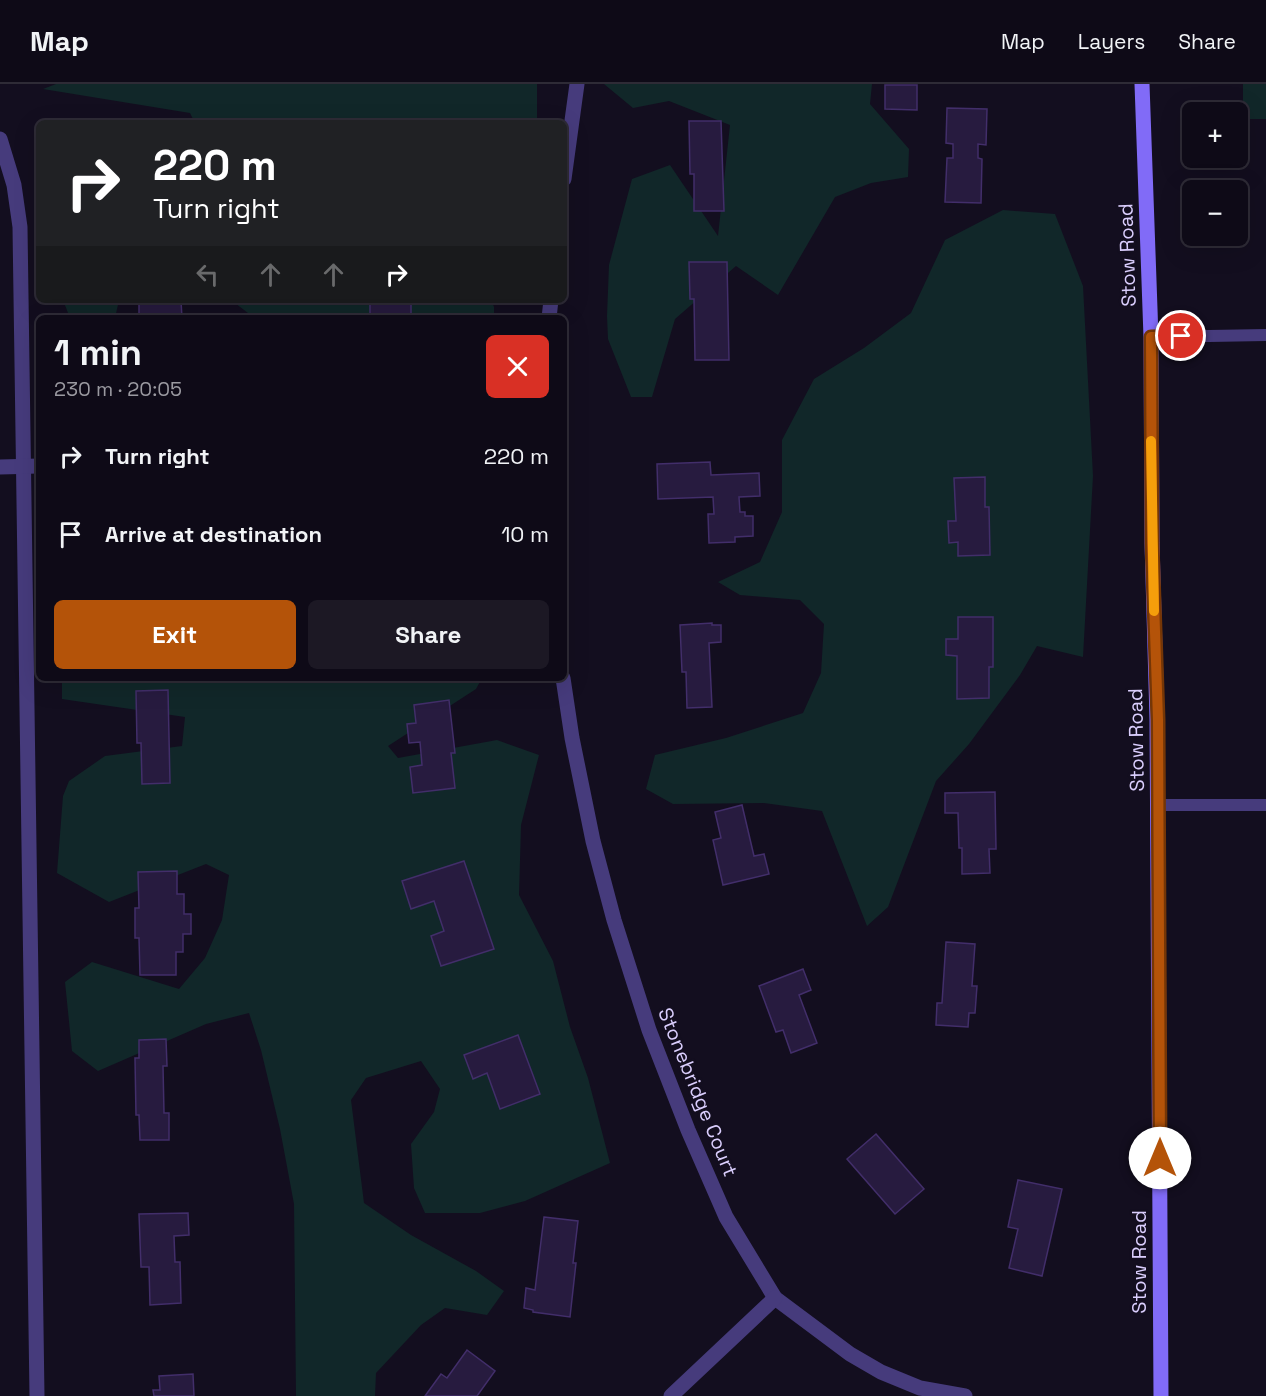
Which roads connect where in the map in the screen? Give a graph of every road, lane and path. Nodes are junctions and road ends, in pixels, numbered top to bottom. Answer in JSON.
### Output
{"nodes":[{"id":1,"x":577,"y":84,"type":"edge"},
{"id":2,"x":1142,"y":84,"type":"edge"},
{"id":3,"x":0,"y":139,"type":"edge"},
{"id":4,"x":567,"y":157,"type":"edge"},
{"id":5,"x":1266,"y":335,"type":"edge"},
{"id":6,"x":1151,"y":337,"type":"junction"},
{"id":7,"x":22,"y":466,"type":"junction"},
{"id":8,"x":36,"y":466,"type":"edge"},
{"id":9,"x":0,"y":467,"type":"edge"},
{"id":10,"x":563,"y":681,"type":"edge"},
{"id":11,"x":1266,"y":804,"type":"edge"},
{"id":12,"x":1158,"y":806,"type":"junction"},
{"id":13,"x":775,"y":1298,"type":"junction"},
{"id":14,"x":37,"y":1396,"type":"edge"},
{"id":15,"x":671,"y":1396,"type":"edge"},
{"id":16,"x":965,"y":1396,"type":"edge"},
{"id":17,"x":1161,"y":1396,"type":"edge"}],
"edges":[{"from":1,"to":4,"type":"street"},
{"from":2,"to":6,"type":"street","name":"Stow Road"},
{"from":3,"to":7,"type":"street"},
{"from":5,"to":6,"type":"lane"},
{"from":6,"to":12,"type":"street","name":"Stow Road"},
{"from":7,"to":8,"type":"street"},
{"from":7,"to":9,"type":"street"},
{"from":7,"to":14,"type":"street"},
{"from":10,"to":13,"type":"street","name":"Stonebridge Court"},
{"from":11,"to":12,"type":"lane"},
{"from":12,"to":17,"type":"street","name":"Stow Road"},
{"from":13,"to":15,"type":"street"},
{"from":13,"to":16,"type":"street","name":"Stonebridge Court"}]}
